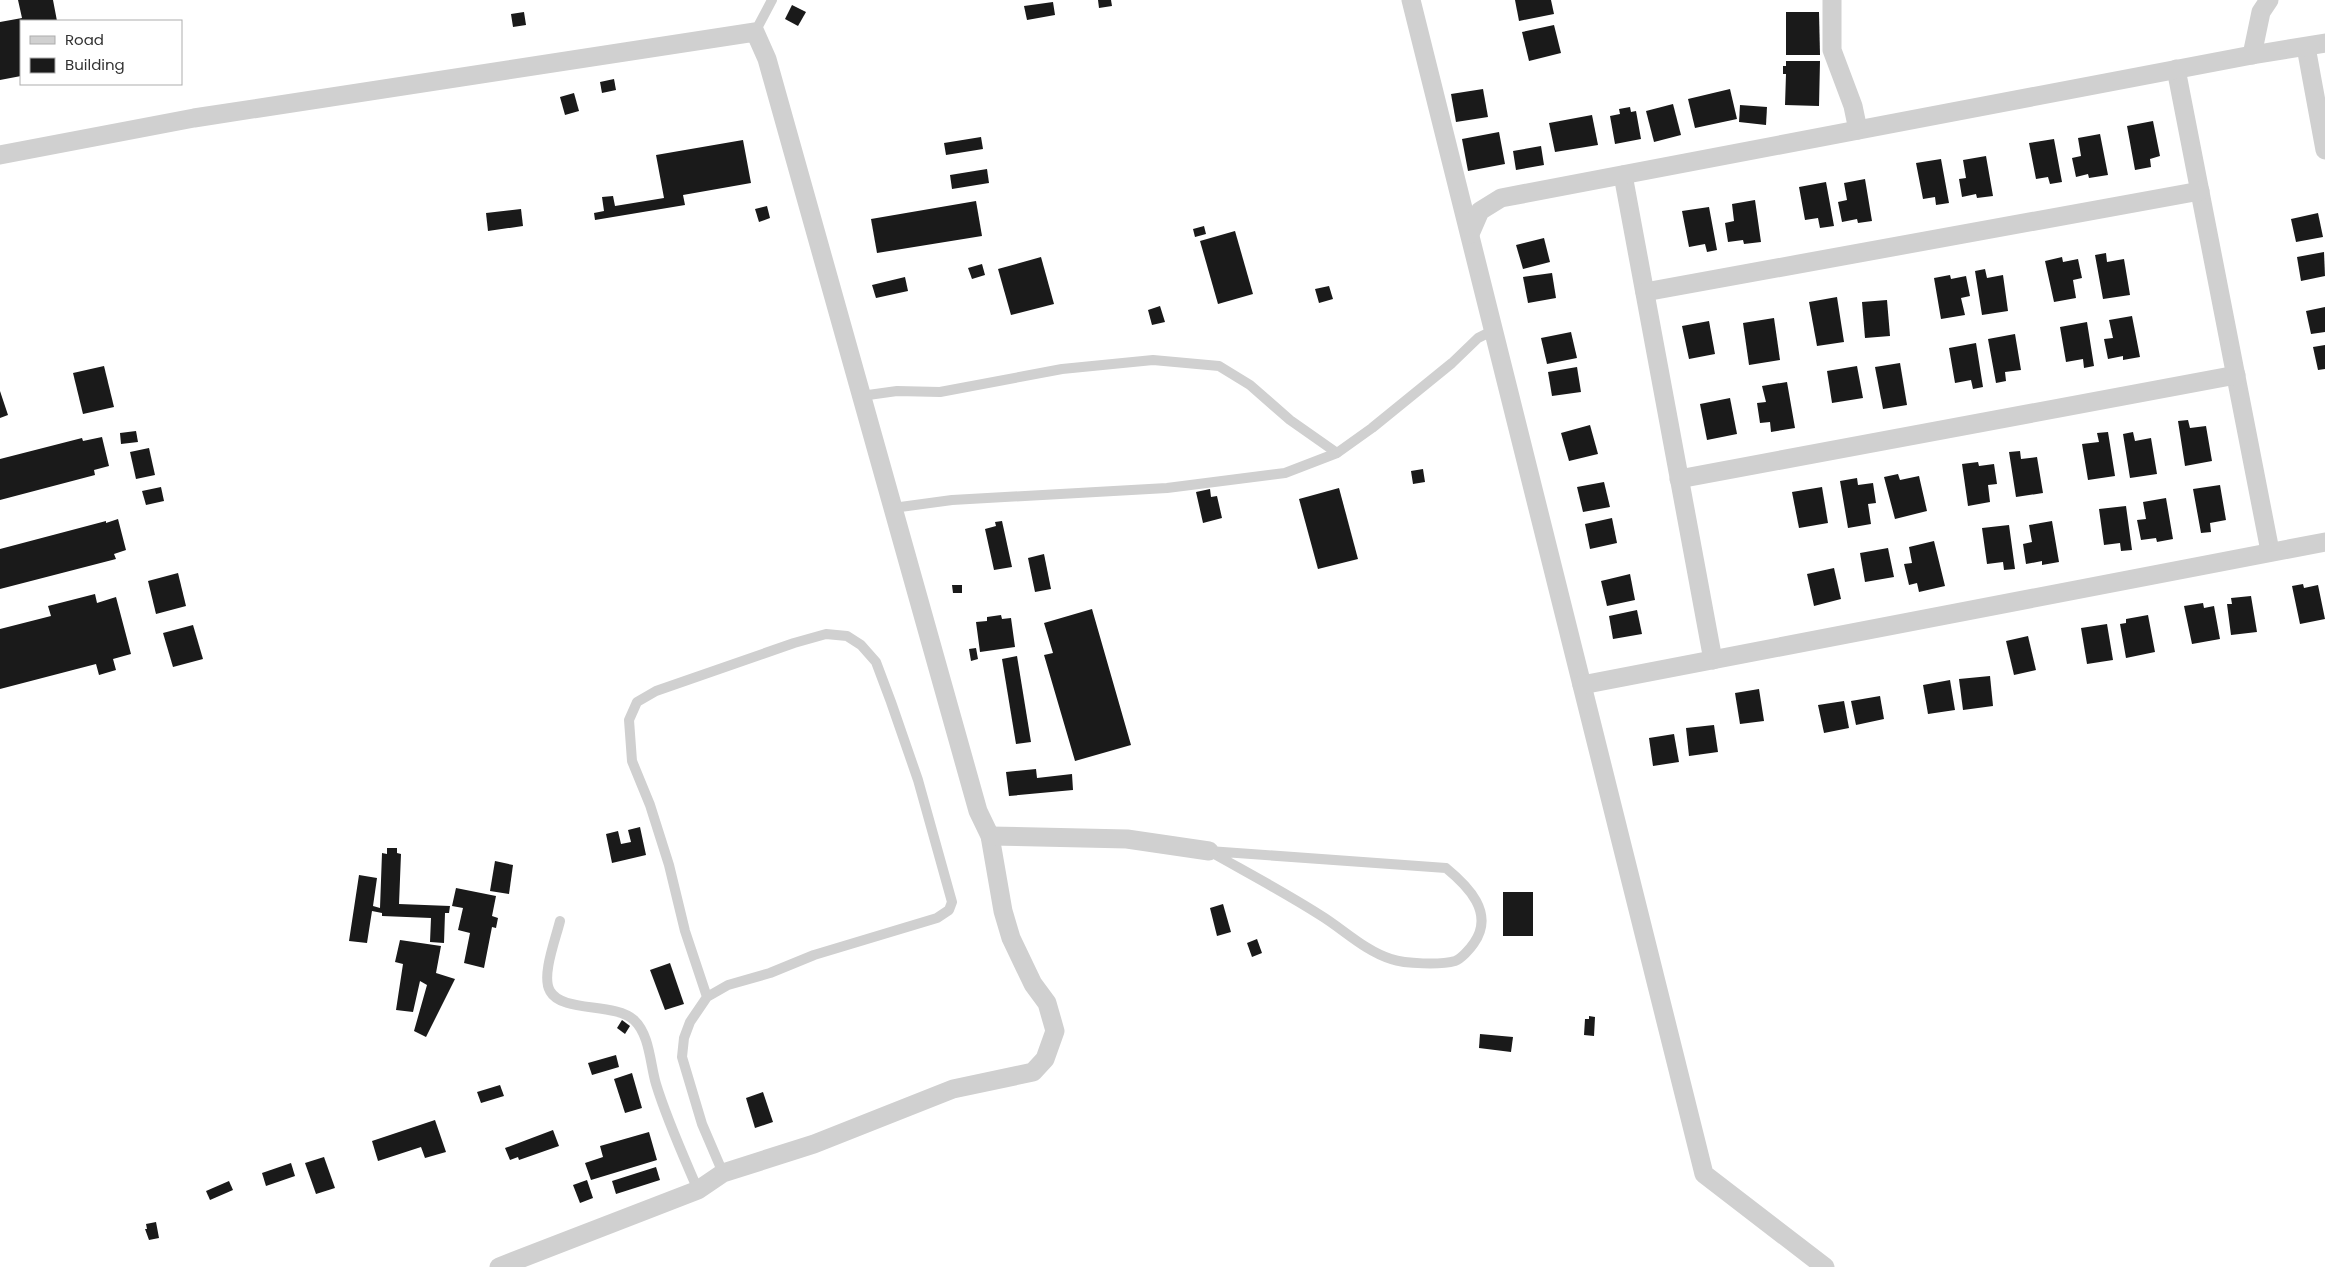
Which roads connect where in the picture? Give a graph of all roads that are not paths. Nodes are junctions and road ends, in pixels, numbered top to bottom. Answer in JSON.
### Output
{"nodes":[{"id":1,"x":772,"y":0,"type":"edge"},
{"id":2,"x":1411,"y":0,"type":"edge"},
{"id":3,"x":1832,"y":0,"type":"edge"},
{"id":4,"x":2269,"y":0,"type":"edge"},
{"id":5,"x":755,"y":32,"type":"junction"},
{"id":6,"x":2325,"y":43,"type":"edge"},
{"id":7,"x":2306,"y":47,"type":"junction"},
{"id":8,"x":2252,"y":55,"type":"junction"},
{"id":9,"x":2176,"y":69,"type":"junction"},
{"id":10,"x":1858,"y":130,"type":"junction"},
{"id":11,"x":2325,"y":150,"type":"edge"},
{"id":12,"x":0,"y":155,"type":"edge"},
{"id":13,"x":1623,"y":175,"type":"junction"},
{"id":14,"x":2200,"y":191,"type":"junction"},
{"id":15,"x":1470,"y":234,"type":"junction"},
{"id":16,"x":1645,"y":292,"type":"junction"},
{"id":17,"x":1494,"y":330,"type":"junction"},
{"id":18,"x":2236,"y":376,"type":"junction"},
{"id":19,"x":861,"y":396,"type":"junction"},
{"id":20,"x":1337,"y":453,"type":"junction"},
{"id":21,"x":1679,"y":478,"type":"junction"},
{"id":22,"x":893,"y":508,"type":"junction"},
{"id":23,"x":2325,"y":542,"type":"edge"},
{"id":24,"x":2270,"y":552,"type":"junction"},
{"id":25,"x":1713,"y":660,"type":"junction"},
{"id":26,"x":1582,"y":685,"type":"junction"},
{"id":27,"x":990,"y":836,"type":"junction"},
{"id":28,"x":1208,"y":852,"type":"junction"},
{"id":29,"x":560,"y":921,"type":"dead end"},
{"id":30,"x":708,"y":997,"type":"junction"},
{"id":31,"x":723,"y":1173,"type":"junction"},
{"id":32,"x":698,"y":1190,"type":"junction"},
{"id":33,"x":499,"y":1267,"type":"edge"},
{"id":34,"x":1825,"y":1267,"type":"edge"}],
"edges":[{"from":1,"to":5,"type":"lane"},
{"from":2,"to":15,"type":"street"},
{"from":3,"to":10,"type":"street"},
{"from":4,"to":8,"type":"street"},
{"from":5,"to":12,"type":"street"},
{"from":5,"to":19,"type":"street"},
{"from":6,"to":7,"type":"street"},
{"from":7,"to":8,"type":"street"},
{"from":7,"to":11,"type":"street"},
{"from":8,"to":9,"type":"street"},
{"from":9,"to":10,"type":"street"},
{"from":9,"to":14,"type":"street"},
{"from":10,"to":13,"type":"street"},
{"from":13,"to":15,"type":"street"},
{"from":13,"to":16,"type":"street"},
{"from":14,"to":16,"type":"street"},
{"from":14,"to":18,"type":"street"},
{"from":15,"to":17,"type":"street"},
{"from":16,"to":21,"type":"street"},
{"from":17,"to":20,"type":"lane"},
{"from":17,"to":26,"type":"street"},
{"from":18,"to":21,"type":"street"},
{"from":18,"to":24,"type":"street"},
{"from":19,"to":20,"type":"lane"},
{"from":19,"to":22,"type":"street"},
{"from":20,"to":22,"type":"lane"},
{"from":21,"to":25,"type":"street"},
{"from":22,"to":27,"type":"street"},
{"from":23,"to":24,"type":"street"},
{"from":24,"to":25,"type":"street"},
{"from":25,"to":26,"type":"street"},
{"from":26,"to":34,"type":"street"},
{"from":27,"to":28,"type":"street"},
{"from":27,"to":31,"type":"street"},
{"from":28,"to":28,"type":"lane"},
{"from":29,"to":32,"type":"lane"},
{"from":30,"to":30,"type":"lane"},
{"from":30,"to":31,"type":"lane"},
{"from":31,"to":32,"type":"street"},
{"from":32,"to":33,"type":"street"}]}
